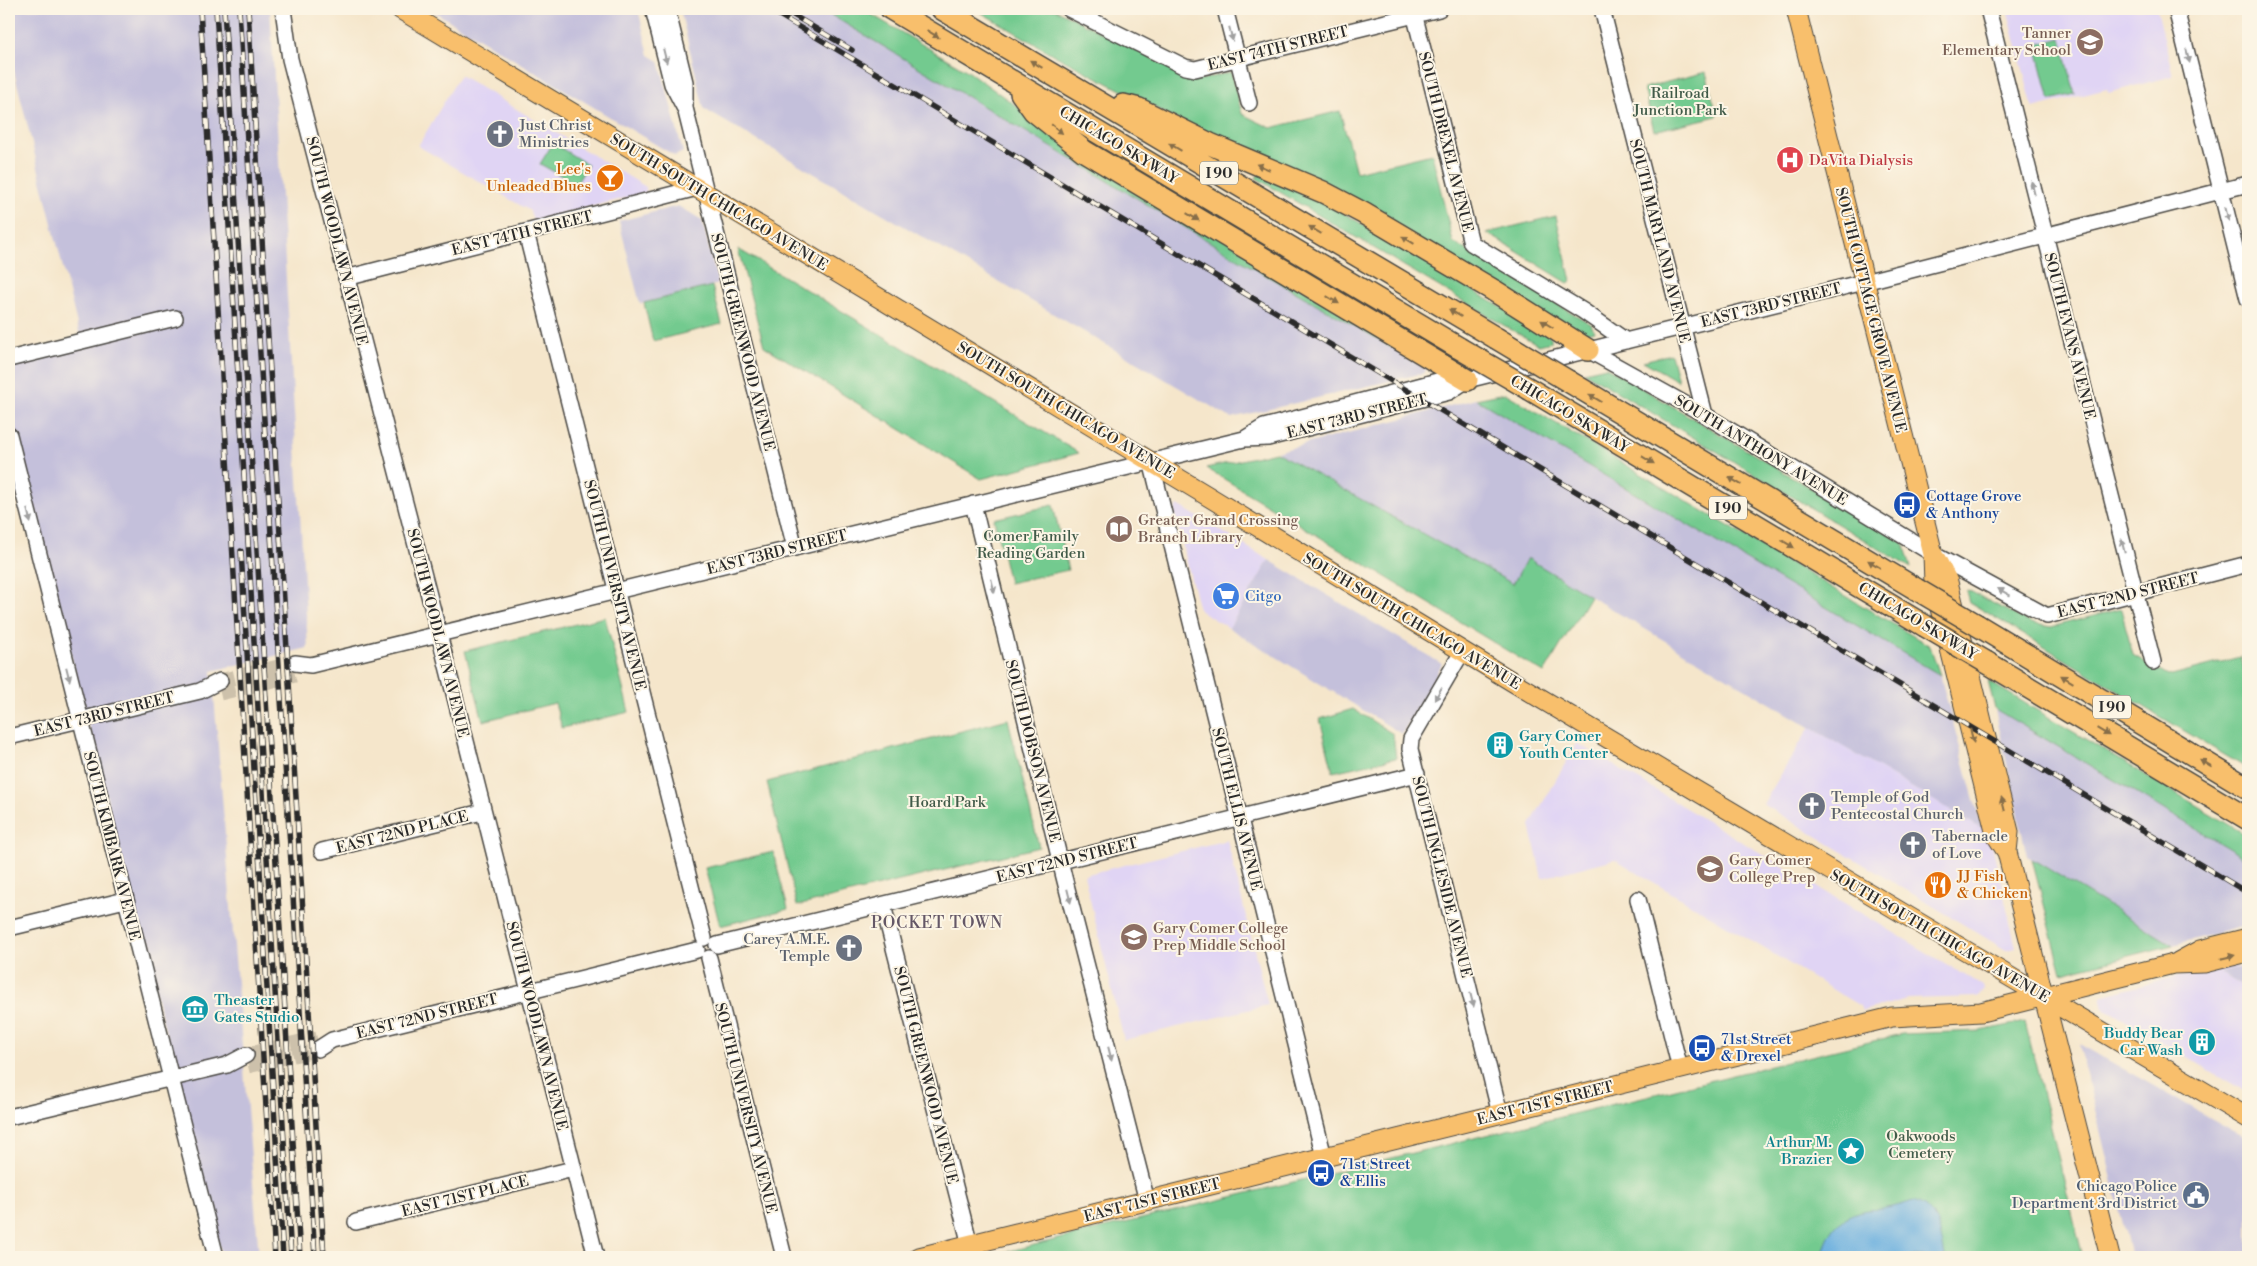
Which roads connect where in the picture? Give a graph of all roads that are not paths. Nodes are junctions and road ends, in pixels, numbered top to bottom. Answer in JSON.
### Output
{"nodes":[{"id":1,"x":282,"y":9,"type":"edge"},
{"id":2,"x":400,"y":9,"type":"edge"},
{"id":3,"x":653,"y":9,"type":"edge"},
{"id":4,"x":667,"y":9,"type":"edge"},
{"id":5,"x":891,"y":9,"type":"edge"},
{"id":6,"x":942,"y":9,"type":"edge"},
{"id":7,"x":1069,"y":9,"type":"edge"},
{"id":8,"x":1225,"y":9,"type":"edge"},
{"id":9,"x":1439,"y":9,"type":"edge"},
{"id":10,"x":1602,"y":9,"type":"edge"},
{"id":11,"x":1796,"y":9,"type":"edge"},
{"id":12,"x":1988,"y":9,"type":"edge"},
{"id":13,"x":2176,"y":9,"type":"edge"},
{"id":14,"x":1414,"y":12,"type":"edge"},
{"id":15,"x":1238,"y":58,"type":"junction"},
{"id":16,"x":1012,"y":81,"type":"junction"},
{"id":17,"x":1088,"y":95,"type":"junction"},
{"id":18,"x":1249,"y":103,"type":"dead end"},
{"id":19,"x":685,"y":108,"type":"junction"},
{"id":20,"x":2248,"y":184,"type":"edge"},
{"id":21,"x":701,"y":191,"type":"junction"},
{"id":22,"x":2221,"y":191,"type":"junction"},
{"id":23,"x":526,"y":232,"type":"junction"},
{"id":24,"x":2045,"y":236,"type":"junction"},
{"id":25,"x":346,"y":278,"type":"junction"},
{"id":26,"x":1864,"y":282,"type":"junction"},
{"id":27,"x":2248,"y":299,"type":"edge"},
{"id":28,"x":175,"y":318,"type":"dead end"},
{"id":29,"x":1682,"y":327,"type":"junction"},
{"id":30,"x":1626,"y":341,"type":"junction"},
{"id":31,"x":1588,"y":350,"type":"junction"},
{"id":32,"x":9,"y":359,"type":"edge"},
{"id":33,"x":1467,"y":380,"type":"junction"},
{"id":34,"x":1704,"y":414,"type":"junction"},
{"id":35,"x":9,"y":435,"type":"edge"},
{"id":36,"x":1151,"y":462,"type":"junction"},
{"id":37,"x":973,"y":504,"type":"junction"},
{"id":38,"x":795,"y":548,"type":"junction"},
{"id":39,"x":1933,"y":554,"type":"junction"},
{"id":40,"x":2248,"y":564,"type":"edge"},
{"id":41,"x":616,"y":591,"type":"junction"},
{"id":42,"x":2135,"y":593,"type":"junction"},
{"id":43,"x":439,"y":634,"type":"junction"},
{"id":44,"x":1462,"y":652,"type":"junction"},
{"id":45,"x":2152,"y":662,"type":"dead end"},
{"id":46,"x":295,"y":669,"type":"tunnel mouth"},
{"id":47,"x":220,"y":687,"type":"tunnel mouth"},
{"id":48,"x":80,"y":720,"type":"junction"},
{"id":49,"x":9,"y":738,"type":"edge"},
{"id":50,"x":1417,"y":774,"type":"junction"},
{"id":51,"x":2248,"y":788,"type":"edge"},
{"id":52,"x":482,"y":812,"type":"junction"},
{"id":53,"x":1239,"y":817,"type":"junction"},
{"id":54,"x":2248,"y":819,"type":"edge"},
{"id":55,"x":322,"y":852,"type":"dead end"},
{"id":56,"x":1060,"y":861,"type":"junction"},
{"id":57,"x":1638,"y":898,"type":"dead end"},
{"id":58,"x":125,"y":900,"type":"junction"},
{"id":59,"x":883,"y":905,"type":"junction"},
{"id":60,"x":9,"y":928,"type":"edge"},
{"id":61,"x":2248,"y":938,"type":"edge"},
{"id":62,"x":707,"y":948,"type":"junction"},
{"id":63,"x":2248,"y":952,"type":"edge"},
{"id":64,"x":2173,"y":964,"type":"junction"},
{"id":65,"x":528,"y":992,"type":"junction"},
{"id":66,"x":2045,"y":997,"type":"junction"},
{"id":67,"x":322,"y":1042,"type":"tunnel mouth"},
{"id":68,"x":247,"y":1060,"type":"tunnel mouth"},
{"id":69,"x":1680,"y":1069,"type":"junction"},
{"id":70,"x":171,"y":1078,"type":"junction"},
{"id":71,"x":1500,"y":1114,"type":"junction"},
{"id":72,"x":9,"y":1117,"type":"edge"},
{"id":73,"x":2248,"y":1118,"type":"edge"},
{"id":74,"x":1324,"y":1157,"type":"junction"},
{"id":75,"x":574,"y":1169,"type":"junction"},
{"id":76,"x":1147,"y":1201,"type":"junction"},
{"id":77,"x":356,"y":1222,"type":"dead end"},
{"id":78,"x":970,"y":1245,"type":"junction"},
{"id":79,"x":216,"y":1257,"type":"edge"},
{"id":80,"x":596,"y":1257,"type":"edge"},
{"id":81,"x":784,"y":1257,"type":"edge"},
{"id":82,"x":920,"y":1257,"type":"edge"},
{"id":83,"x":2110,"y":1257,"type":"edge"}],
"edges":[{"from":1,"to":25,"type":"street","name":"SOUTH WOODLAWN AVENUE"},
{"from":2,"to":21,"type":"main road","name":"SOUTH SOUTH CHICAGO AVENUE"},
{"from":3,"to":19,"type":"street","name":"SOUTH GREENWOOD AVENUE","one_way":true},
{"from":4,"to":19,"type":"street","name":"SOUTH GREENWOOD AVENUE"},
{"from":5,"to":16,"type":"highway","name":"CHICAGO SKYWAY","number":"I 90","one_way":true},
{"from":17,"to":6,"type":"highway","name":"CHICAGO SKYWAY","number":"I 90","one_way":true},
{"from":7,"to":15,"type":"street","name":"EAST 74TH STREET"},
{"from":8,"to":15,"type":"street","one_way":true},
{"from":9,"to":14,"type":"street","name":"EAST 74TH STREET"},
{"from":10,"to":29,"type":"street","name":"SOUTH MARYLAND AVENUE"},
{"from":11,"to":26,"type":"main road","name":"SOUTH COTTAGE GROVE AVENUE"},
{"from":24,"to":12,"type":"street","name":"SOUTH EVANS AVENUE","one_way":true},
{"from":13,"to":22,"type":"street","one_way":true},
{"from":14,"to":15,"type":"street","name":"EAST 74TH STREET"},
{"from":14,"to":30,"type":"street","name":"SOUTH DREXEL AVENUE"},
{"from":15,"to":18,"type":"street"},
{"from":16,"to":33,"type":"highway","one_way":true},
{"from":16,"to":54,"type":"highway","name":"CHICAGO SKYWAY","number":"I 90","one_way":true,"bridge":true},
{"from":31,"to":17,"type":"highway","one_way":true},
{"from":51,"to":17,"type":"highway","name":"CHICAGO SKYWAY","number":"I 90","one_way":true,"bridge":true},
{"from":19,"to":21,"type":"street","name":"SOUTH GREENWOOD AVENUE"},
{"from":20,"to":22,"type":"street","name":"EAST 73RD STREET"},
{"from":21,"to":23,"type":"street","name":"EAST 74TH STREET"},
{"from":21,"to":36,"type":"main road","name":"SOUTH SOUTH CHICAGO AVENUE"},
{"from":21,"to":38,"type":"street","name":"SOUTH GREENWOOD AVENUE"},
{"from":22,"to":24,"type":"street","name":"EAST 73RD STREET"},
{"from":22,"to":27,"type":"street","one_way":true},
{"from":23,"to":25,"type":"street","name":"EAST 74TH STREET"},
{"from":23,"to":41,"type":"street","name":"SOUTH UNIVERSITY AVENUE"},
{"from":24,"to":26,"type":"street","name":"EAST 73RD STREET"},
{"from":42,"to":24,"type":"street","name":"SOUTH EVANS AVENUE","one_way":true},
{"from":25,"to":43,"type":"street","name":"SOUTH WOODLAWN AVENUE"},
{"from":26,"to":29,"type":"street","name":"EAST 73RD STREET"},
{"from":26,"to":39,"type":"main road","name":"SOUTH COTTAGE GROVE AVENUE"},
{"from":28,"to":32,"type":"street"},
{"from":29,"to":30,"type":"street","name":"EAST 73RD STREET"},
{"from":29,"to":34,"type":"street","name":"SOUTH MARYLAND AVENUE"},
{"from":30,"to":31,"type":"street","name":"EAST 73RD STREET"},
{"from":31,"to":33,"type":"street","name":"EAST 73RD STREET"},
{"from":31,"to":34,"type":"street","name":"SOUTH ANTHONY AVENUE"},
{"from":33,"to":36,"type":"street","name":"EAST 73RD STREET"},
{"from":34,"to":39,"type":"street","name":"SOUTH ANTHONY AVENUE"},
{"from":35,"to":48,"type":"street","name":"SOUTH KIMBARK AVENUE","one_way":true},
{"from":36,"to":37,"type":"street","name":"EAST 73RD STREET"},
{"from":36,"to":44,"type":"main road","name":"SOUTH SOUTH CHICAGO AVENUE"},
{"from":36,"to":53,"type":"street","name":"SOUTH ELLIS AVENUE"},
{"from":37,"to":38,"type":"street","name":"EAST 73RD STREET"},
{"from":37,"to":56,"type":"street","name":"SOUTH DOBSON AVENUE","one_way":true},
{"from":38,"to":41,"type":"street","name":"EAST 73RD STREET"},
{"from":42,"to":39,"type":"street","name":"EAST 72ND STREET","one_way":true},
{"from":39,"to":66,"type":"main road","name":"SOUTH COTTAGE GROVE AVENUE"},
{"from":40,"to":42,"type":"street","name":"EAST 72ND STREET"},
{"from":41,"to":43,"type":"street","name":"EAST 73RD STREET"},
{"from":41,"to":62,"type":"street","name":"SOUTH UNIVERSITY AVENUE"},
{"from":42,"to":45,"type":"street","name":"SOUTH EVANS AVENUE"},
{"from":43,"to":46,"type":"street","name":"EAST 73RD STREET"},
{"from":43,"to":52,"type":"street","name":"SOUTH WOODLAWN AVENUE"},
{"from":44,"to":50,"type":"street","name":"SOUTH INGLESIDE AVENUE","one_way":true},
{"from":44,"to":66,"type":"main road","name":"SOUTH SOUTH CHICAGO AVENUE"},
{"from":47,"to":48,"type":"street","name":"EAST 73RD STREET"},
{"from":48,"to":49,"type":"street","name":"EAST 73RD STREET"},
{"from":48,"to":58,"type":"street","name":"SOUTH KIMBARK AVENUE"},
{"from":50,"to":53,"type":"street","name":"EAST 72ND STREET"},
{"from":50,"to":71,"type":"street","name":"SOUTH INGLESIDE AVENUE","one_way":true},
{"from":52,"to":55,"type":"street","name":"EAST 72ND PLACE"},
{"from":52,"to":65,"type":"street","name":"SOUTH WOODLAWN AVENUE"},
{"from":53,"to":56,"type":"street","name":"EAST 72ND STREET"},
{"from":53,"to":74,"type":"street","name":"SOUTH ELLIS AVENUE"},
{"from":56,"to":59,"type":"street","name":"EAST 72ND STREET"},
{"from":56,"to":76,"type":"street","name":"SOUTH DOBSON AVENUE","one_way":true},
{"from":57,"to":69,"type":"street"},
{"from":58,"to":60,"type":"street"},
{"from":58,"to":70,"type":"street","name":"SOUTH KIMBARK AVENUE"},
{"from":59,"to":62,"type":"street","name":"EAST 72ND STREET"},
{"from":59,"to":78,"type":"street","name":"SOUTH GREENWOOD AVENUE"},
{"from":61,"to":64,"type":"main road","name":"EAST 71ST STREET"},
{"from":62,"to":65,"type":"street","name":"EAST 72ND STREET"},
{"from":62,"to":81,"type":"street","name":"SOUTH UNIVERSITY AVENUE"},
{"from":64,"to":63,"type":"main road","name":"EAST 71ST STREET","one_way":true},
{"from":64,"to":66,"type":"main road","name":"EAST 71ST STREET"},
{"from":65,"to":67,"type":"street","name":"EAST 72ND STREET"},
{"from":65,"to":75,"type":"street","name":"SOUTH WOODLAWN AVENUE"},
{"from":66,"to":69,"type":"main road","name":"EAST 71ST STREET"},
{"from":66,"to":73,"type":"main road","name":"SOUTH SOUTH CHICAGO AVENUE"},
{"from":66,"to":83,"type":"main road","name":"SOUTH COTTAGE GROVE AVENUE"},
{"from":68,"to":70,"type":"street"},
{"from":69,"to":71,"type":"main road","name":"EAST 71ST STREET"},
{"from":70,"to":72,"type":"street"},
{"from":70,"to":79,"type":"street","name":"SOUTH KIMBARK AVENUE"},
{"from":71,"to":74,"type":"main road","name":"EAST 71ST STREET"},
{"from":74,"to":76,"type":"main road","name":"EAST 71ST STREET"},
{"from":75,"to":77,"type":"street","name":"EAST 71ST PLACE"},
{"from":75,"to":80,"type":"street","name":"SOUTH WOODLAWN AVENUE"},
{"from":76,"to":78,"type":"main road","name":"EAST 71ST STREET"},
{"from":78,"to":82,"type":"main road","name":"EAST 71ST STREET"}]}
